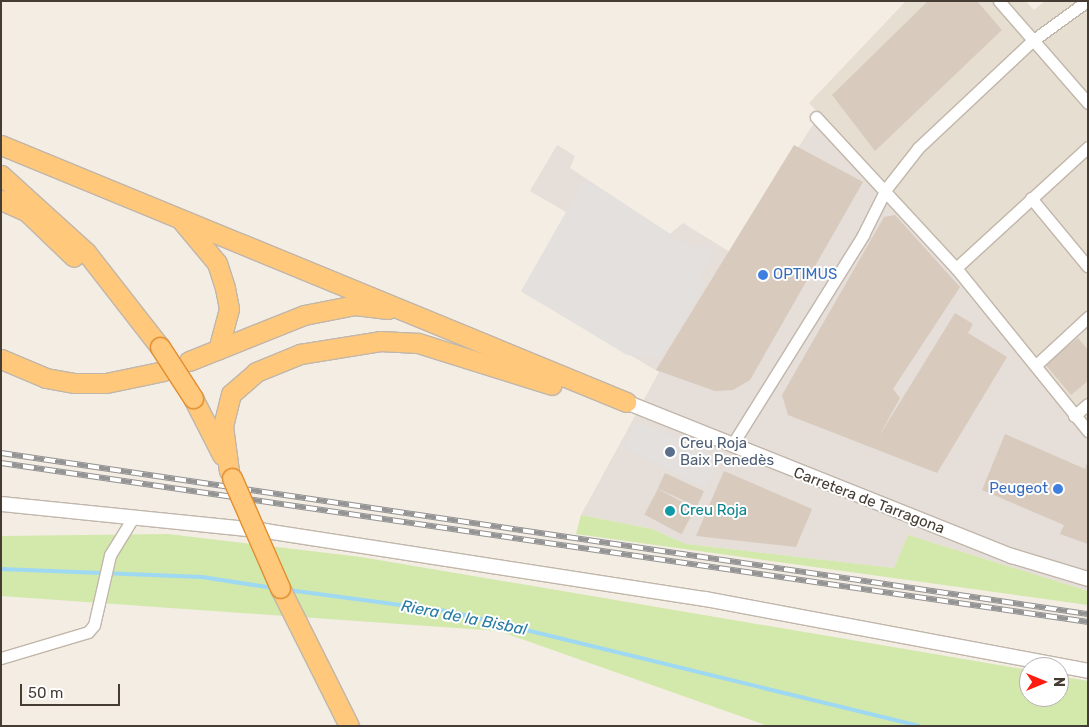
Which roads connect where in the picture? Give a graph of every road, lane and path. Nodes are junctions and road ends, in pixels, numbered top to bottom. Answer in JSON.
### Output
{"nodes":[{"id":1,"x":999,"y":1,"type":"edge"},
{"id":2,"x":1087,"y":1,"type":"edge"},
{"id":3,"x":1032,"y":41,"type":"junction"},
{"id":4,"x":1088,"y":103,"type":"edge"},
{"id":5,"x":816,"y":117,"type":"dead end"},
{"id":6,"x":1,"y":146,"type":"edge"},
{"id":7,"x":1088,"y":147,"type":"edge"},
{"id":8,"x":1,"y":174,"type":"edge"},
{"id":9,"x":886,"y":189,"type":"junction"},
{"id":10,"x":1031,"y":198,"type":"junction"},
{"id":11,"x":1,"y":200,"type":"edge"},
{"id":12,"x":178,"y":216,"type":"junction"},
{"id":13,"x":956,"y":268,"type":"junction"},
{"id":14,"x":1088,"y":268,"type":"edge"},
{"id":15,"x":128,"y":303,"type":"junction"},
{"id":16,"x":402,"y":311,"type":"junction"},
{"id":17,"x":1088,"y":316,"type":"edge"},
{"id":18,"x":218,"y":350,"type":"junction"},
{"id":19,"x":1,"y":359,"type":"edge"},
{"id":20,"x":189,"y":361,"type":"dead end"},
{"id":21,"x":1036,"y":365,"type":"junction"},
{"id":22,"x":164,"y":371,"type":"dead end"},
{"id":23,"x":626,"y":402,"type":"junction"},
{"id":24,"x":1088,"y":404,"type":"edge"},
{"id":25,"x":1074,"y":416,"type":"junction"},
{"id":26,"x":1088,"y":431,"type":"edge"},
{"id":27,"x":732,"y":446,"type":"junction"},
{"id":28,"x":231,"y":474,"type":"junction"},
{"id":29,"x":1,"y":504,"type":"edge"},
{"id":30,"x":134,"y":516,"type":"junction"},
{"id":31,"x":1088,"y":579,"type":"edge"},
{"id":32,"x":1,"y":658,"type":"edge"},
{"id":33,"x":1088,"y":671,"type":"edge"},
{"id":34,"x":349,"y":726,"type":"edge"}],
"edges":[{"from":1,"to":3,"type":"street"},
{"from":2,"to":3,"type":"street"},
{"from":3,"to":4,"type":"street"},
{"from":3,"to":9,"type":"street"},
{"from":5,"to":9,"type":"street"},
{"from":6,"to":12,"type":"highway"},
{"from":7,"to":10,"type":"street"},
{"from":8,"to":15,"type":"highway"},
{"from":9,"to":13,"type":"street"},
{"from":9,"to":27,"type":"street"},
{"from":10,"to":13,"type":"street"},
{"from":10,"to":14,"type":"street"},
{"from":11,"to":15,"type":"highway"},
{"from":12,"to":16,"type":"highway"},
{"from":12,"to":18,"type":"highway"},
{"from":13,"to":21,"type":"street"},
{"from":15,"to":28,"type":"highway","bridge":true},
{"from":16,"to":18,"type":"highway"},
{"from":16,"to":23,"type":"highway"},
{"from":17,"to":21,"type":"street"},
{"from":18,"to":20,"type":"highway"},
{"from":19,"to":22,"type":"highway"},
{"from":21,"to":25,"type":"street"},
{"from":23,"to":27,"type":"street","name":"Carretera de Tarragona"},
{"from":23,"to":28,"type":"highway"},
{"from":24,"to":25,"type":"street"},
{"from":25,"to":26,"type":"street"},
{"from":27,"to":31,"type":"street","name":"Carretera de Tarragona"},
{"from":28,"to":34,"type":"highway","bridge":true},
{"from":29,"to":30,"type":"street"},
{"from":30,"to":32,"type":"street"},
{"from":30,"to":33,"type":"street"}]}
